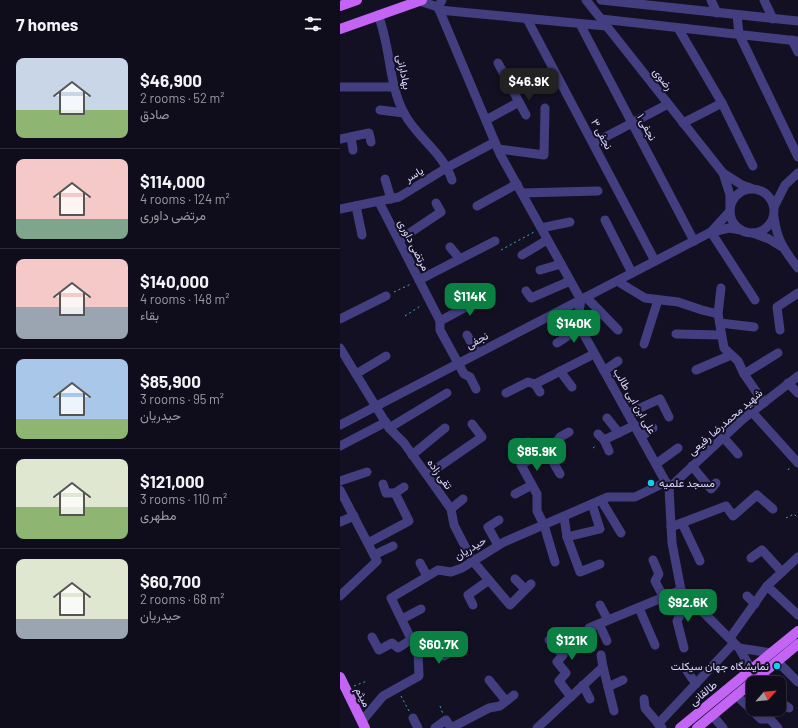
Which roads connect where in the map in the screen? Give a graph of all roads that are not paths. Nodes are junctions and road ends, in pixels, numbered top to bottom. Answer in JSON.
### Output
{"nodes":[{"id":1,"x":357,"y":0,"type":"edge"},
{"id":2,"x":420,"y":0,"type":"edge"},
{"id":3,"x":586,"y":0,"type":"edge"},
{"id":4,"x":601,"y":0,"type":"edge"},
{"id":5,"x":711,"y":0,"type":"edge"},
{"id":6,"x":764,"y":0,"type":"edge"},
{"id":7,"x":623,"y":1,"type":"edge"},
{"id":8,"x":665,"y":4,"type":"edge"},
{"id":9,"x":340,"y":6,"type":"edge"},
{"id":10,"x":439,"y":6,"type":"edge"},
{"id":11,"x":717,"y":13,"type":"junction"},
{"id":12,"x":378,"y":15,"type":"junction"},
{"id":13,"x":737,"y":15,"type":"junction"},
{"id":14,"x":528,"y":19,"type":"junction"},
{"id":15,"x":773,"y":19,"type":"junction"},
{"id":16,"x":798,"y":21,"type":"edge"},
{"id":17,"x":603,"y":23,"type":"junction"},
{"id":18,"x":580,"y":24,"type":"junction"},
{"id":19,"x":678,"y":28,"type":"junction"},
{"id":20,"x":340,"y":29,"type":"edge"},
{"id":21,"x":739,"y":34,"type":"junction"},
{"id":22,"x":795,"y":41,"type":"edge"},
{"id":23,"x":798,"y":52,"type":"edge"},
{"id":24,"x":498,"y":63,"type":"dead end"},
{"id":25,"x":340,"y":87,"type":"edge"},
{"id":26,"x":394,"y":87,"type":"junction"},
{"id":27,"x":519,"y":102,"type":"junction"},
{"id":28,"x":722,"y":102,"type":"junction"},
{"id":29,"x":668,"y":104,"type":"junction"},
{"id":30,"x":545,"y":108,"type":"dead end"},
{"id":31,"x":380,"y":110,"type":"dead end"},
{"id":32,"x":404,"y":113,"type":"junction"},
{"id":33,"x":526,"y":115,"type":"dead end"},
{"id":34,"x":486,"y":120,"type":"junction"},
{"id":35,"x":632,"y":123,"type":"junction"},
{"id":36,"x":683,"y":123,"type":"junction"},
{"id":37,"x":369,"y":133,"type":"dead end"},
{"id":38,"x":352,"y":137,"type":"junction"},
{"id":39,"x":340,"y":139,"type":"edge"},
{"id":40,"x":594,"y":143,"type":"junction"},
{"id":41,"x":496,"y":145,"type":"junction"},
{"id":42,"x":353,"y":150,"type":"dead end"},
{"id":43,"x":798,"y":157,"type":"edge"},
{"id":44,"x":753,"y":166,"type":"dead end"},
{"id":45,"x":448,"y":167,"type":"junction"},
{"id":46,"x":723,"y":173,"type":"junction"},
{"id":47,"x":797,"y":176,"type":"edge"},
{"id":48,"x":385,"y":179,"type":"dead end"},
{"id":49,"x":452,"y":180,"type":"dead end"},
{"id":50,"x":516,"y":184,"type":"junction"},
{"id":51,"x":785,"y":185,"type":"junction"},
{"id":52,"x":757,"y":189,"type":"junction"},
{"id":53,"x":598,"y":191,"type":"dead end"},
{"id":54,"x":522,"y":193,"type":"junction"},
{"id":55,"x":391,"y":199,"type":"junction"},
{"id":56,"x":379,"y":202,"type":"junction"},
{"id":57,"x":436,"y":203,"type":"dead end"},
{"id":58,"x":356,"y":206,"type":"junction"},
{"id":59,"x":477,"y":206,"type":"dead end"},
{"id":60,"x":774,"y":207,"type":"junction"},
{"id":61,"x":340,"y":209,"type":"edge"},
{"id":62,"x":730,"y":210,"type":"junction"},
{"id":63,"x":774,"y":217,"type":"junction"},
{"id":64,"x":605,"y":220,"type":"dead end"},
{"id":65,"x":570,"y":222,"type":"dead end"},
{"id":66,"x":541,"y":228,"type":"junction"},
{"id":67,"x":742,"y":230,"type":"junction"},
{"id":68,"x":711,"y":232,"type":"junction"},
{"id":69,"x":752,"y":233,"type":"junction"},
{"id":70,"x":362,"y":235,"type":"dead end"},
{"id":71,"x":398,"y":240,"type":"junction"},
{"id":72,"x":547,"y":240,"type":"junction"},
{"id":73,"x":495,"y":241,"type":"dead end"},
{"id":74,"x":694,"y":241,"type":"junction"},
{"id":75,"x":450,"y":247,"type":"dead end"},
{"id":76,"x":782,"y":247,"type":"junction"},
{"id":77,"x":522,"y":255,"type":"dead end"},
{"id":78,"x":460,"y":259,"type":"junction"},
{"id":79,"x":655,"y":261,"type":"junction"},
{"id":80,"x":561,"y":264,"type":"junction"},
{"id":81,"x":798,"y":268,"type":"edge"},
{"id":82,"x":540,"y":270,"type":"dead end"},
{"id":83,"x":632,"y":273,"type":"junction"},
{"id":84,"x":419,"y":280,"type":"junction"},
{"id":85,"x":570,"y":280,"type":"junction"},
{"id":86,"x":617,"y":281,"type":"junction"},
{"id":87,"x":721,"y":288,"type":"dead end"},
{"id":88,"x":526,"y":291,"type":"dead end"},
{"id":89,"x":798,"y":293,"type":"edge"},
{"id":90,"x":490,"y":294,"type":"dead end"},
{"id":91,"x":386,"y":296,"type":"road end"},
{"id":92,"x":584,"y":299,"type":"junction"},
{"id":93,"x":658,"y":300,"type":"junction"},
{"id":94,"x":755,"y":300,"type":"dead end"},
{"id":95,"x":718,"y":314,"type":"junction"},
{"id":96,"x":340,"y":319,"type":"edge"},
{"id":97,"x":440,"y":321,"type":"junction"},
{"id":98,"x":720,"y":323,"type":"junction"},
{"id":99,"x":754,"y":327,"type":"dead end"},
{"id":100,"x":580,"y":328,"type":"junction"},
{"id":101,"x":618,"y":330,"type":"dead end"},
{"id":102,"x":780,"y":330,"type":"dead end"},
{"id":103,"x":676,"y":334,"type":"dead end"},
{"id":104,"x":467,"y":335,"type":"dead end"},
{"id":105,"x":721,"y":335,"type":"junction"},
{"id":106,"x":557,"y":343,"type":"dead end"},
{"id":107,"x":644,"y":344,"type":"dead end"},
{"id":108,"x":340,"y":348,"type":"edge"},
{"id":109,"x":778,"y":353,"type":"dead end"},
{"id":110,"x":477,"y":354,"type":"junction"},
{"id":111,"x":594,"y":354,"type":"junction"},
{"id":112,"x":731,"y":355,"type":"junction"},
{"id":113,"x":386,"y":356,"type":"dead end"},
{"id":114,"x":618,"y":360,"type":"dead end"},
{"id":115,"x":458,"y":364,"type":"junction"},
{"id":116,"x":696,"y":370,"type":"dead end"},
{"id":117,"x":560,"y":371,"type":"junction"},
{"id":118,"x":604,"y":371,"type":"junction"},
{"id":119,"x":356,"y":374,"type":"junction"},
{"id":120,"x":744,"y":374,"type":"junction"},
{"id":121,"x":798,"y":376,"type":"edge"},
{"id":122,"x":535,"y":384,"type":"junction"},
{"id":123,"x":788,"y":384,"type":"junction"},
{"id":124,"x":572,"y":387,"type":"dead end"},
{"id":125,"x":476,"y":389,"type":"dead end"},
{"id":126,"x":540,"y":392,"type":"dead end"},
{"id":127,"x":447,"y":393,"type":"dead end"},
{"id":128,"x":506,"y":393,"type":"dead end"},
{"id":129,"x":798,"y":393,"type":"edge"},
{"id":130,"x":764,"y":403,"type":"junction"},
{"id":131,"x":378,"y":407,"type":"junction"},
{"id":132,"x":752,"y":412,"type":"junction"},
{"id":133,"x":629,"y":413,"type":"junction"},
{"id":134,"x":669,"y":417,"type":"dead end"},
{"id":135,"x":607,"y":418,"type":"dead end"},
{"id":136,"x":472,"y":424,"type":"dead end"},
{"id":137,"x":340,"y":425,"type":"edge"},
{"id":138,"x":387,"y":425,"type":"junction"},
{"id":139,"x":635,"y":425,"type":"junction"},
{"id":140,"x":445,"y":428,"type":"dead end"},
{"id":141,"x":653,"y":428,"type":"dead end"},
{"id":142,"x":569,"y":432,"type":"dead end"},
{"id":143,"x":619,"y":433,"type":"junction"},
{"id":144,"x":642,"y":436,"type":"junction"},
{"id":145,"x":723,"y":437,"type":"junction"},
{"id":146,"x":528,"y":442,"type":"dead end"},
{"id":147,"x":340,"y":446,"type":"edge"},
{"id":148,"x":678,"y":448,"type":"dead end"},
{"id":149,"x":546,"y":450,"type":"junction"},
{"id":150,"x":609,"y":451,"type":"dead end"},
{"id":151,"x":738,"y":454,"type":"dead end"},
{"id":152,"x":412,"y":455,"type":"junction"},
{"id":153,"x":535,"y":457,"type":"junction"},
{"id":154,"x":797,"y":461,"type":"edge"},
{"id":155,"x":656,"y":464,"type":"junction"},
{"id":156,"x":692,"y":466,"type":"junction"},
{"id":157,"x":367,"y":472,"type":"dead end"},
{"id":158,"x":560,"y":474,"type":"dead end"},
{"id":159,"x":427,"y":475,"type":"junction"},
{"id":160,"x":340,"y":480,"type":"edge"},
{"id":161,"x":716,"y":483,"type":"dead end"},
{"id":162,"x":383,"y":484,"type":"dead end"},
{"id":163,"x":668,"y":485,"type":"junction"},
{"id":164,"x":532,"y":486,"type":"junction"},
{"id":165,"x":404,"y":487,"type":"dead end"},
{"id":166,"x":340,"y":490,"type":"edge"},
{"id":167,"x":395,"y":493,"type":"junction"},
{"id":168,"x":515,"y":494,"type":"dead end"},
{"id":169,"x":463,"y":499,"type":"dead end"},
{"id":170,"x":601,"y":500,"type":"junction"},
{"id":171,"x":592,"y":504,"type":"junction"},
{"id":172,"x":451,"y":509,"type":"junction"},
{"id":173,"x":773,"y":509,"type":"dead end"},
{"id":174,"x":354,"y":516,"type":"junction"},
{"id":175,"x":564,"y":517,"type":"junction"},
{"id":176,"x":499,"y":520,"type":"dead end"},
{"id":177,"x":340,"y":522,"type":"edge"},
{"id":178,"x":682,"y":524,"type":"junction"},
{"id":179,"x":544,"y":525,"type":"junction"},
{"id":180,"x":672,"y":527,"type":"junction"},
{"id":181,"x":621,"y":533,"type":"dead end"},
{"id":182,"x":567,"y":536,"type":"junction"},
{"id":183,"x":368,"y":543,"type":"junction"},
{"id":184,"x":498,"y":545,"type":"junction"},
{"id":185,"x":393,"y":546,"type":"dead end"},
{"id":186,"x":798,"y":557,"type":"edge"},
{"id":187,"x":375,"y":558,"type":"junction"},
{"id":188,"x":751,"y":558,"type":"dead end"},
{"id":189,"x":472,"y":560,"type":"junction"},
{"id":190,"x":653,"y":560,"type":"dead end"},
{"id":191,"x":700,"y":561,"type":"dead end"},
{"id":192,"x":555,"y":562,"type":"dead end"},
{"id":193,"x":420,"y":563,"type":"dead end"},
{"id":194,"x":600,"y":564,"type":"dead end"},
{"id":195,"x":782,"y":572,"type":"junction"},
{"id":196,"x":427,"y":576,"type":"junction"},
{"id":197,"x":515,"y":579,"type":"dead end"},
{"id":198,"x":489,"y":580,"type":"junction"},
{"id":199,"x":767,"y":586,"type":"junction"},
{"id":200,"x":681,"y":590,"type":"junction"},
{"id":201,"x":340,"y":596,"type":"edge"},
{"id":202,"x":747,"y":596,"type":"dead end"},
{"id":203,"x":664,"y":598,"type":"junction"},
{"id":204,"x":689,"y":598,"type":"junction"},
{"id":205,"x":755,"y":604,"type":"junction"},
{"id":206,"x":473,"y":605,"type":"dead end"},
{"id":207,"x":600,"y":605,"type":"dead end"},
{"id":208,"x":639,"y":608,"type":"junction"},
{"id":209,"x":420,"y":609,"type":"dead end"},
{"id":210,"x":798,"y":615,"type":"edge"},
{"id":211,"x":402,"y":619,"type":"junction"},
{"id":212,"x":608,"y":620,"type":"junction"},
{"id":213,"x":599,"y":624,"type":"junction"},
{"id":214,"x":588,"y":628,"type":"dead end"},
{"id":215,"x":798,"y":631,"type":"edge"},
{"id":216,"x":372,"y":637,"type":"dead end"},
{"id":217,"x":549,"y":640,"type":"dead end"},
{"id":218,"x":607,"y":641,"type":"dead end"},
{"id":219,"x":414,"y":643,"type":"junction"},
{"id":220,"x":734,"y":643,"type":"junction"},
{"id":221,"x":798,"y":644,"type":"edge"},
{"id":222,"x":655,"y":645,"type":"dead end"},
{"id":223,"x":458,"y":647,"type":"dead end"},
{"id":224,"x":684,"y":648,"type":"dead end"},
{"id":225,"x":601,"y":655,"type":"dead end"},
{"id":226,"x":774,"y":657,"type":"junction"},
{"id":227,"x":603,"y":667,"type":"junction"},
{"id":228,"x":751,"y":669,"type":"junction"},
{"id":229,"x":687,"y":671,"type":"dead end"},
{"id":230,"x":340,"y":676,"type":"edge"},
{"id":231,"x":759,"y":676,"type":"edge"},
{"id":232,"x":489,"y":680,"type":"dead end"},
{"id":233,"x":623,"y":680,"type":"dead end"},
{"id":234,"x":798,"y":682,"type":"edge"},
{"id":235,"x":696,"y":684,"type":"junction"},
{"id":236,"x":583,"y":685,"type":"junction"},
{"id":237,"x":608,"y":687,"type":"junction"},
{"id":238,"x":746,"y":689,"type":"edge"},
{"id":239,"x":343,"y":690,"type":"edge"},
{"id":240,"x":514,"y":694,"type":"dead end"},
{"id":241,"x":736,"y":695,"type":"junction"},
{"id":242,"x":571,"y":697,"type":"junction"},
{"id":243,"x":590,"y":699,"type":"dead end"},
{"id":244,"x":644,"y":699,"type":"dead end"},
{"id":245,"x":506,"y":701,"type":"junction"},
{"id":246,"x":786,"y":706,"type":"edge"},
{"id":247,"x":789,"y":708,"type":"dead end"},
{"id":248,"x":614,"y":711,"type":"dead end"},
{"id":249,"x":712,"y":715,"type":"junction"},
{"id":250,"x":413,"y":718,"type":"road end"},
{"id":251,"x":468,"y":720,"type":"junction"},
{"id":252,"x":363,"y":724,"type":"edge"},
{"id":253,"x":660,"y":726,"type":"edge"},
{"id":254,"x":540,"y":727,"type":"edge"},
{"id":255,"x":418,"y":728,"type":"edge"},
{"id":256,"x":435,"y":728,"type":"edge"},
{"id":257,"x":474,"y":728,"type":"edge"},
{"id":258,"x":680,"y":728,"type":"edge"},
{"id":259,"x":697,"y":728,"type":"edge"},
{"id":260,"x":723,"y":728,"type":"edge"},
{"id":261,"x":778,"y":728,"type":"edge"}],
"edges":[{"from":1,"to":9,"type":"main road"},
{"from":2,"to":10,"type":"street"},
{"from":2,"to":12,"type":"main road"},
{"from":3,"to":17,"type":"street","name":"رضوی"},
{"from":4,"to":7,"type":"street"},
{"from":5,"to":11,"type":"street"},
{"from":6,"to":15,"type":"street"},
{"from":7,"to":8,"type":"street"},
{"from":8,"to":11,"type":"street"},
{"from":10,"to":14,"type":"street"},
{"from":10,"to":34,"type":"street"},
{"from":11,"to":13,"type":"street"},
{"from":12,"to":20,"type":"main road"},
{"from":12,"to":26,"type":"street","name":"بهادارانی"},
{"from":13,"to":15,"type":"street"},
{"from":13,"to":21,"type":"street"},
{"from":14,"to":18,"type":"street"},
{"from":14,"to":40,"type":"street","name":"نجفی ۳"},
{"from":15,"to":16,"type":"street"},
{"from":17,"to":18,"type":"street"},
{"from":17,"to":19,"type":"street"},
{"from":17,"to":29,"type":"street","name":"رضوی"},
{"from":18,"to":35,"type":"street","name":"نجفی ۱"},
{"from":19,"to":21,"type":"street"},
{"from":19,"to":28,"type":"street"},
{"from":21,"to":22,"type":"street"},
{"from":21,"to":43,"type":"street"},
{"from":22,"to":23,"type":"street"},
{"from":24,"to":27,"type":"street"},
{"from":25,"to":26,"type":"street"},
{"from":26,"to":32,"type":"street","name":"بهادارانی"},
{"from":27,"to":33,"type":"street"},
{"from":27,"to":34,"type":"street"},
{"from":28,"to":36,"type":"street"},
{"from":28,"to":44,"type":"street"},
{"from":29,"to":35,"type":"street"},
{"from":29,"to":36,"type":"street","name":"رضوی"},
{"from":30,"to":41,"type":"street"},
{"from":31,"to":32,"type":"street"},
{"from":32,"to":45,"type":"street","name":"بهادارانی"},
{"from":34,"to":41,"type":"street"},
{"from":35,"to":40,"type":"street"},
{"from":35,"to":74,"type":"street","name":"نجفی ۱"},
{"from":36,"to":46,"type":"street","name":"رضوی"},
{"from":37,"to":38,"type":"street"},
{"from":38,"to":39,"type":"street"},
{"from":38,"to":42,"type":"street"},
{"from":40,"to":79,"type":"street","name":"نجفی ۳"},
{"from":41,"to":45,"type":"street","name":"یاسر"},
{"from":41,"to":50,"type":"street"},
{"from":45,"to":49,"type":"street"},
{"from":45,"to":55,"type":"street","name":"یاسر"},
{"from":46,"to":52,"type":"street"},
{"from":46,"to":62,"type":"street"},
{"from":47,"to":51,"type":"street"},
{"from":48,"to":55,"type":"street"},
{"from":50,"to":54,"type":"street"},
{"from":50,"to":59,"type":"street"},
{"from":51,"to":52,"type":"street"},
{"from":51,"to":60,"type":"street"},
{"from":52,"to":60,"type":"street"},
{"from":52,"to":62,"type":"street"},
{"from":53,"to":54,"type":"street"},
{"from":54,"to":66,"type":"street"},
{"from":55,"to":56,"type":"street","name":"یاسر"},
{"from":56,"to":58,"type":"street","name":"یاسر"},
{"from":56,"to":71,"type":"street","name":"مرتضی داوری"},
{"from":57,"to":71,"type":"street"},
{"from":58,"to":61,"type":"street","name":"یاسر"},
{"from":58,"to":70,"type":"street"},
{"from":60,"to":63,"type":"street"},
{"from":62,"to":67,"type":"street"},
{"from":62,"to":68,"type":"street"},
{"from":63,"to":69,"type":"street"},
{"from":63,"to":76,"type":"street"},
{"from":64,"to":83,"type":"street"},
{"from":65,"to":66,"type":"street"},
{"from":66,"to":72,"type":"street"},
{"from":67,"to":68,"type":"street"},
{"from":67,"to":69,"type":"street"},
{"from":68,"to":74,"type":"street","name":"نجفی"},
{"from":68,"to":94,"type":"street"},
{"from":69,"to":76,"type":"street"},
{"from":71,"to":84,"type":"street","name":"مرتضی داوری"},
{"from":72,"to":77,"type":"street"},
{"from":72,"to":80,"type":"street"},
{"from":73,"to":78,"type":"street"},
{"from":74,"to":79,"type":"street","name":"نجفی"},
{"from":75,"to":78,"type":"street"},
{"from":76,"to":81,"type":"street"},
{"from":78,"to":84,"type":"street"},
{"from":79,"to":83,"type":"street","name":"نجفی"},
{"from":80,"to":82,"type":"street"},
{"from":80,"to":85,"type":"street"},
{"from":83,"to":86,"type":"street","name":"نجفی"},
{"from":84,"to":97,"type":"street","name":"مرتضی داوری"},
{"from":85,"to":88,"type":"street"},
{"from":85,"to":92,"type":"street"},
{"from":86,"to":92,"type":"street","name":"نجفی"},
{"from":86,"to":93,"type":"street"},
{"from":87,"to":95,"type":"street"},
{"from":89,"to":102,"type":"street"},
{"from":90,"to":97,"type":"street"},
{"from":91,"to":96,"type":"street"},
{"from":92,"to":100,"type":"street","name":"علی ابن ابی طالب"},
{"from":92,"to":101,"type":"street"},
{"from":92,"to":110,"type":"street","name":"نجفی"},
{"from":93,"to":95,"type":"street"},
{"from":93,"to":107,"type":"street"},
{"from":95,"to":98,"type":"street"},
{"from":97,"to":115,"type":"street","name":"مرتضی داوری"},
{"from":98,"to":99,"type":"street"},
{"from":98,"to":105,"type":"street"},
{"from":100,"to":106,"type":"street"},
{"from":100,"to":111,"type":"street","name":"علی ابن ابی طالب"},
{"from":103,"to":105,"type":"street"},
{"from":104,"to":110,"type":"street"},
{"from":105,"to":112,"type":"street"},
{"from":108,"to":119,"type":"street","name":"تقی زاده"},
{"from":109,"to":120,"type":"street"},
{"from":110,"to":115,"type":"street","name":"نجفی"},
{"from":111,"to":117,"type":"street"},
{"from":111,"to":118,"type":"street","name":"علی ابن ابی طالب"},
{"from":112,"to":116,"type":"street"},
{"from":112,"to":120,"type":"street"},
{"from":113,"to":119,"type":"street"},
{"from":114,"to":118,"type":"street"},
{"from":115,"to":125,"type":"street","name":"مرتضی داوری"},
{"from":115,"to":131,"type":"street","name":"نجفی"},
{"from":117,"to":122,"type":"street"},
{"from":117,"to":124,"type":"street"},
{"from":118,"to":133,"type":"street","name":"علی ابن ابی طالب"},
{"from":119,"to":131,"type":"street","name":"تقی زاده"},
{"from":120,"to":130,"type":"street"},
{"from":121,"to":123,"type":"street","name":"شهید محمدرضا رفیعی"},
{"from":122,"to":126,"type":"street"},
{"from":122,"to":128,"type":"street"},
{"from":123,"to":129,"type":"street"},
{"from":123,"to":130,"type":"street","name":"شهید محمدرضا رفیعی"},
{"from":127,"to":138,"type":"street"},
{"from":130,"to":132,"type":"street","name":"شهید محمدرضا رفیعی"},
{"from":131,"to":137,"type":"street","name":"نجفی"},
{"from":131,"to":138,"type":"street","name":"تقی زاده"},
{"from":132,"to":145,"type":"street","name":"شهید محمدرضا رفیعی"},
{"from":132,"to":154,"type":"street"},
{"from":133,"to":134,"type":"street"},
{"from":133,"to":139,"type":"street","name":"علی ابن ابی طالب"},
{"from":135,"to":143,"type":"street"},
{"from":136,"to":159,"type":"street"},
{"from":138,"to":147,"type":"street"},
{"from":138,"to":152,"type":"street","name":"تقی زاده"},
{"from":139,"to":143,"type":"street"},
{"from":139,"to":144,"type":"street","name":"علی ابن ابی طالب"},
{"from":140,"to":152,"type":"street"},
{"from":141,"to":144,"type":"street"},
{"from":142,"to":149,"type":"street"},
{"from":143,"to":150,"type":"street"},
{"from":144,"to":155,"type":"street","name":"علی ابن ابی طالب"},
{"from":145,"to":151,"type":"street"},
{"from":145,"to":156,"type":"street","name":"شهید محمدرضا رفیعی"},
{"from":146,"to":153,"type":"street"},
{"from":148,"to":155,"type":"street"},
{"from":149,"to":153,"type":"street"},
{"from":149,"to":158,"type":"street"},
{"from":152,"to":159,"type":"street","name":"تقی زاده"},
{"from":153,"to":164,"type":"street"},
{"from":155,"to":163,"type":"street","name":"علی ابن ابی طالب"},
{"from":156,"to":161,"type":"street"},
{"from":156,"to":163,"type":"street","name":"شهید محمدرضا رفیعی"},
{"from":157,"to":160,"type":"street"},
{"from":159,"to":172,"type":"street","name":"تقی زاده"},
{"from":162,"to":167,"type":"street"},
{"from":163,"to":170,"type":"street","name":"حیدریان"},
{"from":163,"to":180,"type":"street","name":"علی ابن ابی طالب"},
{"from":164,"to":168,"type":"street"},
{"from":164,"to":179,"type":"street"},
{"from":165,"to":167,"type":"street"},
{"from":166,"to":174,"type":"street"},
{"from":167,"to":183,"type":"street"},
{"from":169,"to":172,"type":"street"},
{"from":170,"to":171,"type":"street","name":"حیدریان"},
{"from":170,"to":181,"type":"street"},
{"from":171,"to":175,"type":"street","name":"حیدریان"},
{"from":171,"to":182,"type":"street"},
{"from":172,"to":189,"type":"street","name":"تقی زاده"},
{"from":173,"to":178,"type":"street"},
{"from":174,"to":177,"type":"street"},
{"from":174,"to":183,"type":"street"},
{"from":175,"to":179,"type":"street","name":"حیدریان"},
{"from":175,"to":182,"type":"street"},
{"from":176,"to":184,"type":"street"},
{"from":178,"to":180,"type":"street"},
{"from":178,"to":191,"type":"street"},
{"from":179,"to":184,"type":"street","name":"حیدریان"},
{"from":179,"to":192,"type":"street"},
{"from":180,"to":200,"type":"street","name":"علی ابن ابی طالب"},
{"from":182,"to":194,"type":"street"},
{"from":183,"to":187,"type":"street"},
{"from":184,"to":189,"type":"street","name":"حیدریان"},
{"from":185,"to":187,"type":"street"},
{"from":186,"to":195,"type":"street"},
{"from":187,"to":201,"type":"street"},
{"from":188,"to":195,"type":"street"},
{"from":189,"to":196,"type":"street","name":"حیدریان"},
{"from":189,"to":198,"type":"street","name":"تقی زاده"},
{"from":190,"to":203,"type":"street"},
{"from":193,"to":196,"type":"street"},
{"from":195,"to":199,"type":"street"},
{"from":196,"to":211,"type":"street","name":"حیدریان"},
{"from":197,"to":198,"type":"street","name":"تقی زاده"},
{"from":198,"to":206,"type":"street"},
{"from":199,"to":205,"type":"street"},
{"from":199,"to":210,"type":"street"},
{"from":200,"to":203,"type":"street"},
{"from":200,"to":204,"type":"street"},
{"from":202,"to":205,"type":"street"},
{"from":203,"to":208,"type":"street"},
{"from":204,"to":220,"type":"street"},
{"from":204,"to":224,"type":"street"},
{"from":205,"to":220,"type":"street"},
{"from":207,"to":212,"type":"street"},
{"from":208,"to":212,"type":"street"},
{"from":208,"to":222,"type":"street"},
{"from":209,"to":211,"type":"street"},
{"from":211,"to":219,"type":"street","name":"حیدریان"},
{"from":212,"to":213,"type":"street"},
{"from":213,"to":214,"type":"street"},
{"from":213,"to":218,"type":"street"},
{"from":215,"to":226,"type":"main road","name":"طالقانی"},
{"from":216,"to":219,"type":"street"},
{"from":217,"to":242,"type":"street"},
{"from":219,"to":223,"type":"street"},
{"from":219,"to":252,"type":"street","name":"حیدریان"},
{"from":220,"to":226,"type":"street"},
{"from":220,"to":228,"type":"street"},
{"from":220,"to":235,"type":"street"},
{"from":221,"to":226,"type":"main road","name":"طالقانی"},
{"from":225,"to":227,"type":"street"},
{"from":226,"to":228,"type":"main road","name":"طالقانی"},
{"from":226,"to":231,"type":"main road","name":"طالقانی"},
{"from":226,"to":234,"type":"street"},
{"from":227,"to":236,"type":"street"},
{"from":227,"to":237,"type":"street"},
{"from":228,"to":258,"type":"main road","name":"طالقانی"},
{"from":229,"to":235,"type":"street"},
{"from":230,"to":239,"type":"main road","name":"میثم"},
{"from":232,"to":245,"type":"street"},
{"from":233,"to":237,"type":"street"},
{"from":235,"to":253,"type":"street"},
{"from":236,"to":242,"type":"street"},
{"from":236,"to":243,"type":"street"},
{"from":237,"to":248,"type":"street"},
{"from":238,"to":241,"type":"main road","name":"طالقانی"},
{"from":239,"to":252,"type":"main road","name":"میثم"},
{"from":240,"to":245,"type":"street"},
{"from":241,"to":249,"type":"main road","name":"طالقانی"},
{"from":241,"to":261,"type":"street"},
{"from":242,"to":254,"type":"street"},
{"from":244,"to":253,"type":"street"},
{"from":245,"to":251,"type":"street"},
{"from":246,"to":247,"type":"street"},
{"from":249,"to":259,"type":"main road","name":"طالقانی"},
{"from":249,"to":260,"type":"street"},
{"from":250,"to":255,"type":"street"},
{"from":251,"to":256,"type":"street"},
{"from":251,"to":257,"type":"street"}]}
